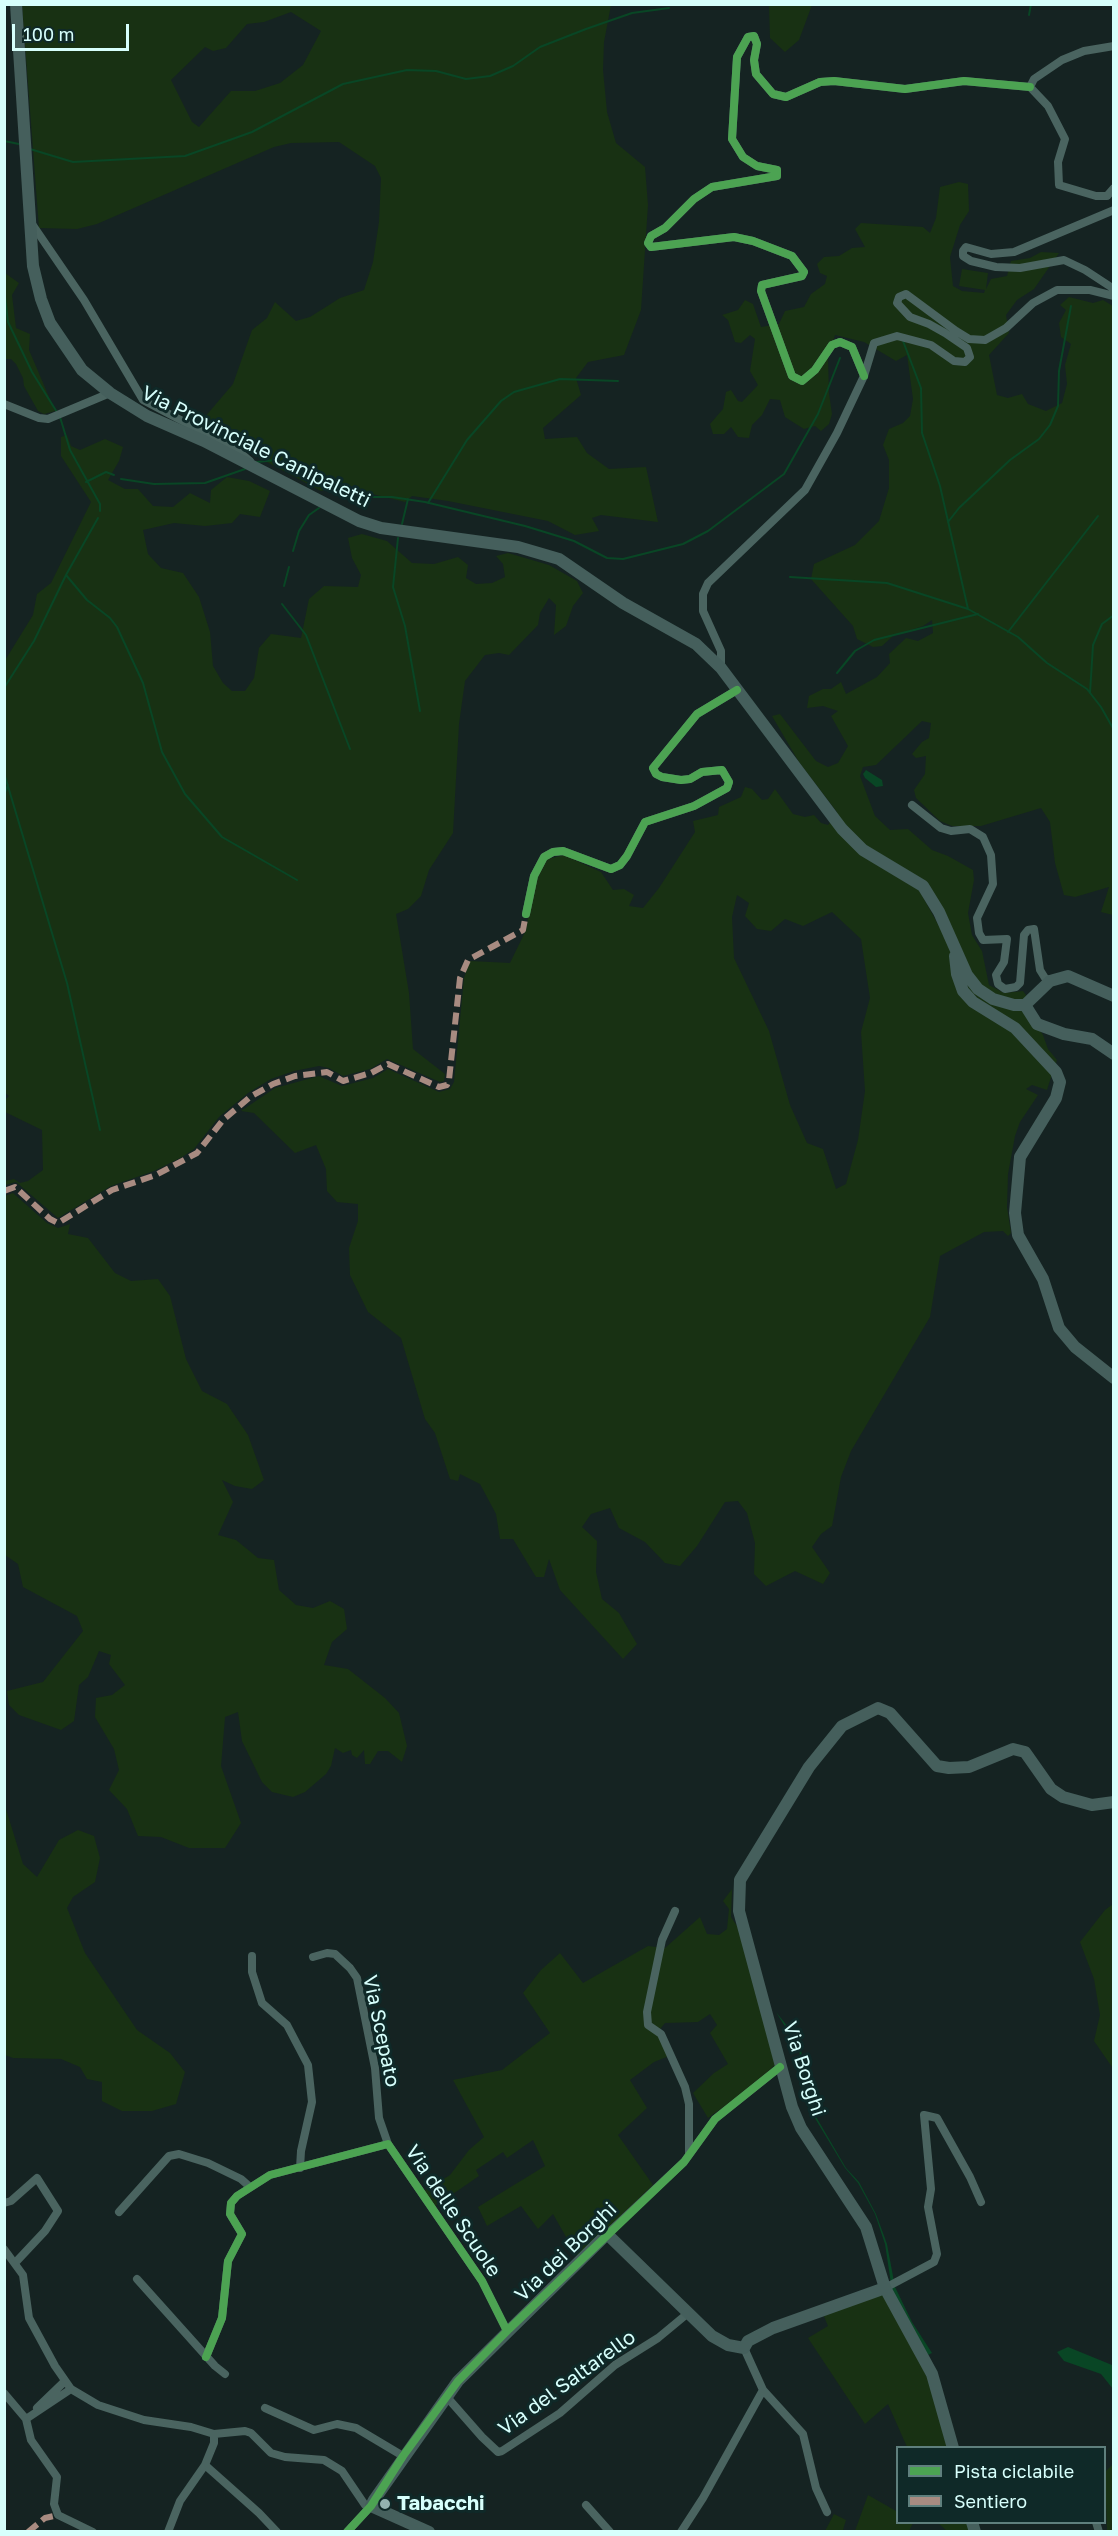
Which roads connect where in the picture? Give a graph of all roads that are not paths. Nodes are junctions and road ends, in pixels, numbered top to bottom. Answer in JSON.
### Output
{"nodes":[{"id":1,"x":16,"y":4,"type":"edge"},
{"id":2,"x":1113,"y":46,"type":"edge"},
{"id":3,"x":1030,"y":87,"type":"junction"},
{"id":4,"x":1113,"y":188,"type":"edge"},
{"id":5,"x":1113,"y":210,"type":"edge"},
{"id":6,"x":30,"y":221,"type":"junction"},
{"id":7,"x":1113,"y":290,"type":"edge"},
{"id":8,"x":1113,"y":296,"type":"edge"},
{"id":9,"x":864,"y":376,"type":"junction"},
{"id":10,"x":110,"y":393,"type":"junction"},
{"id":11,"x":4,"y":404,"type":"edge"},
{"id":12,"x":259,"y":469,"type":"junction"},
{"id":13,"x":721,"y":668,"type":"junction"},
{"id":14,"x":737,"y":690,"type":"junction"},
{"id":15,"x":912,"y":805,"type":"dead end"},
{"id":16,"x":526,"y":914,"type":"dead end"},
{"id":17,"x":954,"y":946,"type":"junction"},
{"id":18,"x":1050,"y":981,"type":"junction"},
{"id":19,"x":1113,"y":996,"type":"edge"},
{"id":20,"x":1025,"y":1005,"type":"junction"},
{"id":21,"x":1113,"y":1054,"type":"edge"},
{"id":22,"x":1113,"y":1378,"type":"edge"},
{"id":23,"x":1113,"y":1802,"type":"edge"},
{"id":24,"x":675,"y":1911,"type":"dead end"},
{"id":25,"x":252,"y":1956,"type":"dead end"},
{"id":26,"x":313,"y":1957,"type":"dead end"},
{"id":27,"x":780,"y":2067,"type":"junction"},
{"id":28,"x":388,"y":2144,"type":"junction"},
{"id":29,"x":689,"y":2154,"type":"junction"},
{"id":30,"x":300,"y":2168,"type":"junction"},
{"id":31,"x":250,"y":2187,"type":"junction"},
{"id":32,"x":981,"y":2202,"type":"dead end"},
{"id":33,"x":4,"y":2203,"type":"edge"},
{"id":34,"x":119,"y":2212,"type":"dead end"},
{"id":35,"x":607,"y":2234,"type":"junction"},
{"id":36,"x":4,"y":2249,"type":"edge"},
{"id":37,"x":15,"y":2263,"type":"junction"},
{"id":38,"x":137,"y":2279,"type":"dead end"},
{"id":39,"x":890,"y":2284,"type":"junction"},
{"id":40,"x":687,"y":2314,"type":"junction"},
{"id":41,"x":507,"y":2331,"type":"junction"},
{"id":42,"x":744,"y":2348,"type":"junction"},
{"id":43,"x":206,"y":2357,"type":"junction"},
{"id":44,"x":225,"y":2374,"type":"dead end"},
{"id":45,"x":64,"y":2382,"type":"junction"},
{"id":46,"x":71,"y":2389,"type":"junction"},
{"id":47,"x":763,"y":2390,"type":"junction"},
{"id":48,"x":4,"y":2393,"type":"edge"},
{"id":49,"x":446,"y":2396,"type":"junction"},
{"id":50,"x":266,"y":2408,"type":"dead end"},
{"id":51,"x":26,"y":2419,"type":"junction"},
{"id":52,"x":214,"y":2434,"type":"junction"},
{"id":53,"x":952,"y":2446,"type":"edge"},
{"id":54,"x":403,"y":2456,"type":"junction"},
{"id":55,"x":205,"y":2465,"type":"junction"},
{"id":56,"x":368,"y":2505,"type":"junction"},
{"id":57,"x":586,"y":2505,"type":"dead end"},
{"id":58,"x":827,"y":2512,"type":"dead end"},
{"id":59,"x":93,"y":2532,"type":"edge"},
{"id":60,"x":168,"y":2532,"type":"edge"},
{"id":61,"x":277,"y":2532,"type":"edge"},
{"id":62,"x":347,"y":2532,"type":"edge"},
{"id":63,"x":429,"y":2532,"type":"edge"},
{"id":64,"x":610,"y":2532,"type":"edge"},
{"id":65,"x":681,"y":2532,"type":"edge"}],
"edges":[{"from":1,"to":6,"type":"main road","name":"Via Provinciale Canipaletti"},
{"from":2,"to":3,"type":"street"},
{"from":3,"to":4,"type":"street"},
{"from":3,"to":9,"type":"street"},
{"from":5,"to":7,"type":"street"},
{"from":6,"to":10,"type":"main road","name":"Via Provinciale Canipaletti"},
{"from":6,"to":12,"type":"street"},
{"from":8,"to":9,"type":"street"},
{"from":9,"to":13,"type":"street"},
{"from":10,"to":11,"type":"street"},
{"from":10,"to":12,"type":"main road","name":"Via Provinciale Canipaletti"},
{"from":12,"to":13,"type":"main road","name":"Via Provinciale Canipaletti"},
{"from":13,"to":14,"type":"main road","name":"Via Provinciale Canipaletti"},
{"from":14,"to":16,"type":"street"},
{"from":14,"to":17,"type":"main road","name":"Via Provinciale Canipaletti"},
{"from":15,"to":18,"type":"street"},
{"from":17,"to":20,"type":"main road","name":"Via Provinciale Canipaletti"},
{"from":17,"to":22,"type":"main road"},
{"from":18,"to":19,"type":"main road"},
{"from":18,"to":20,"type":"main road"},
{"from":20,"to":21,"type":"main road"},
{"from":23,"to":27,"type":"main road","name":"Via Borghi"},
{"from":24,"to":29,"type":"street"},
{"from":25,"to":30,"type":"street"},
{"from":26,"to":28,"type":"street","name":"Via Scepato"},
{"from":27,"to":29,"type":"street","name":"Via dei Borghi"},
{"from":27,"to":39,"type":"main road","name":"Via Borghi"},
{"from":28,"to":30,"type":"street","name":"Via delle Scuole"},
{"from":28,"to":41,"type":"street","name":"Via delle Scuole"},
{"from":29,"to":35,"type":"street","name":"Via dei Borghi"},
{"from":30,"to":31,"type":"street","name":"Via delle Scuole"},
{"from":31,"to":34,"type":"street"},
{"from":31,"to":43,"type":"street"},
{"from":32,"to":39,"type":"street"},
{"from":33,"to":37,"type":"street"},
{"from":35,"to":40,"type":"main road"},
{"from":35,"to":41,"type":"main road","name":"Via dei Borghi"},
{"from":36,"to":37,"type":"street"},
{"from":37,"to":45,"type":"street"},
{"from":38,"to":43,"type":"street"},
{"from":39,"to":42,"type":"main road"},
{"from":39,"to":53,"type":"main road","name":"Via Borghi"},
{"from":40,"to":42,"type":"main road"},
{"from":40,"to":49,"type":"street","name":"Via del Saltarello"},
{"from":41,"to":49,"type":"main road","name":"Via dei Borghi"},
{"from":42,"to":47,"type":"street"},
{"from":43,"to":44,"type":"street"},
{"from":45,"to":46,"type":"street"},
{"from":45,"to":51,"type":"street"},
{"from":46,"to":51,"type":"street"},
{"from":46,"to":52,"type":"street"},
{"from":47,"to":58,"type":"street"},
{"from":47,"to":65,"type":"street"},
{"from":48,"to":51,"type":"street"},
{"from":49,"to":54,"type":"main road","name":"Via dei Borghi"},
{"from":50,"to":54,"type":"street"},
{"from":51,"to":59,"type":"street"},
{"from":52,"to":55,"type":"street"},
{"from":52,"to":56,"type":"street"},
{"from":54,"to":56,"type":"main road","name":"Via dei Borghi"},
{"from":55,"to":60,"type":"street"},
{"from":55,"to":61,"type":"street"},
{"from":56,"to":62,"type":"street"},
{"from":56,"to":63,"type":"main road"},
{"from":57,"to":64,"type":"street"}]}
